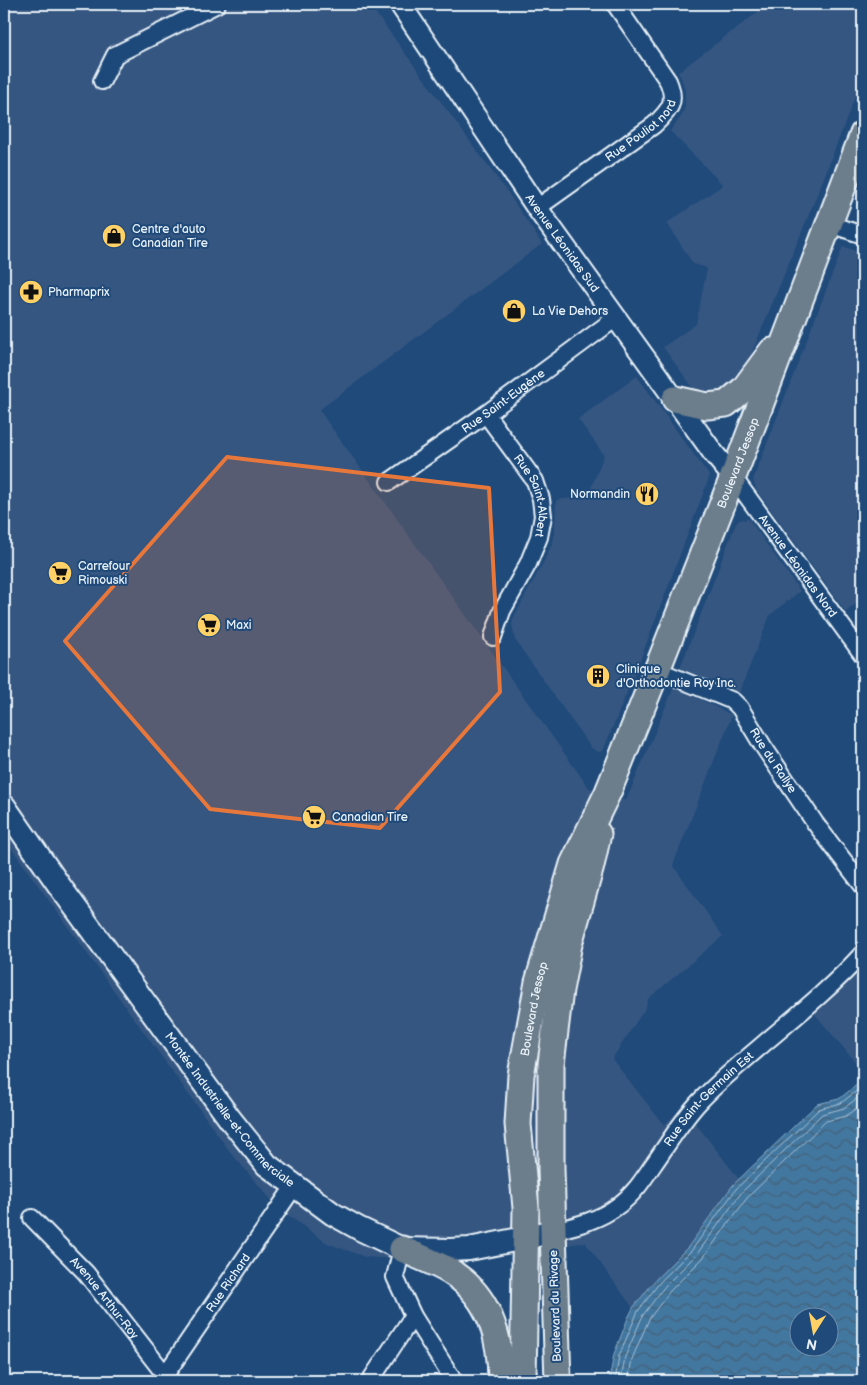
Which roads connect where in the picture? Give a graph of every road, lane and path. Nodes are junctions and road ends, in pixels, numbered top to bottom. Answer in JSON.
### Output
{"nodes":[{"id":1,"x":217,"y":4,"type":"edge"},
{"id":2,"x":400,"y":4,"type":"edge"},
{"id":3,"x":615,"y":4,"type":"edge"},
{"id":4,"x":102,"y":81,"type":"dead end"},
{"id":5,"x":863,"y":134,"type":"edge"},
{"id":6,"x":537,"y":208,"type":"junction"},
{"id":7,"x":829,"y":224,"type":"junction"},
{"id":8,"x":863,"y":235,"type":"edge"},
{"id":9,"x":616,"y":318,"type":"junction"},
{"id":10,"x":791,"y":324,"type":"junction"},
{"id":11,"x":675,"y":399,"type":"junction"},
{"id":12,"x":486,"y":414,"type":"junction"},
{"id":13,"x":733,"y":477,"type":"junction"},
{"id":14,"x":389,"y":482,"type":"dead end"},
{"id":15,"x":493,"y":638,"type":"dead end"},
{"id":16,"x":863,"y":655,"type":"edge"},
{"id":17,"x":657,"y":670,"type":"junction"},
{"id":18,"x":608,"y":792,"type":"junction"},
{"id":19,"x":4,"y":806,"type":"edge"},
{"id":20,"x":863,"y":886,"type":"edge"},
{"id":21,"x":863,"y":953,"type":"edge"},
{"id":22,"x":295,"y":1185,"type":"junction"},
{"id":23,"x":32,"y":1218,"type":"dead end"},
{"id":24,"x":553,"y":1231,"type":"junction"},
{"id":25,"x":525,"y":1238,"type":"junction"},
{"id":26,"x":402,"y":1249,"type":"junction"},
{"id":27,"x":413,"y":1316,"type":"junction"},
{"id":28,"x":165,"y":1379,"type":"edge"},
{"id":29,"x":370,"y":1381,"type":"edge"},
{"id":30,"x":454,"y":1381,"type":"edge"},
{"id":31,"x":501,"y":1381,"type":"edge"},
{"id":32,"x":523,"y":1381,"type":"edge"},
{"id":33,"x":558,"y":1381,"type":"edge"}],
"edges":[{"from":1,"to":4,"type":"street"},
{"from":2,"to":6,"type":"street","name":"Avenue Léonidas Sud"},
{"from":3,"to":6,"type":"street","name":"Rue Pouliot nord"},
{"from":5,"to":7,"type":"main road","name":"Boulevard Jessop"},
{"from":6,"to":9,"type":"street","name":"Avenue Léonidas Sud"},
{"from":7,"to":8,"type":"street"},
{"from":7,"to":10,"type":"main road","name":"Boulevard Jessop"},
{"from":9,"to":11,"type":"street","name":"Avenue Léonidas Sud"},
{"from":9,"to":12,"type":"street","name":"Rue Saint-Eugène"},
{"from":10,"to":11,"type":"main road"},
{"from":10,"to":13,"type":"main road","name":"Boulevard Jessop"},
{"from":11,"to":13,"type":"street","name":"Avenue Léonidas Sud"},
{"from":12,"to":14,"type":"street","name":"Rue Saint-Eugène"},
{"from":12,"to":15,"type":"street","name":"Rue Saint-Albert"},
{"from":13,"to":16,"type":"street","name":"Avenue Léonidas Nord"},
{"from":13,"to":17,"type":"main road","name":"Boulevard Jessop"},
{"from":17,"to":18,"type":"main road","name":"Boulevard Jessop"},
{"from":17,"to":20,"type":"street","name":"Rue du Rallye"},
{"from":18,"to":24,"type":"main road","name":"Boulevard Jessop"},
{"from":18,"to":25,"type":"main road","name":"Boulevard Jessop"},
{"from":19,"to":22,"type":"main road","name":"Montée Industrielle-et-Commerciale"},
{"from":21,"to":24,"type":"street","name":"Rue Saint-Germain Est"},
{"from":22,"to":26,"type":"main road","name":"Montée Industrielle-et-Commerciale"},
{"from":22,"to":28,"type":"street","name":"Rue Richard"},
{"from":23,"to":28,"type":"street","name":"Avenue Arthur-Roy"},
{"from":24,"to":25,"type":"main road","name":"Montée Industrielle-et-Commerciale"},
{"from":24,"to":33,"type":"main road","name":"Boulevard du Rivage"},
{"from":25,"to":26,"type":"main road","name":"Montée Industrielle-et-Commerciale"},
{"from":25,"to":32,"type":"main road"},
{"from":26,"to":27,"type":"street"},
{"from":26,"to":31,"type":"main road"},
{"from":27,"to":29,"type":"street"},
{"from":27,"to":30,"type":"street"}]}
